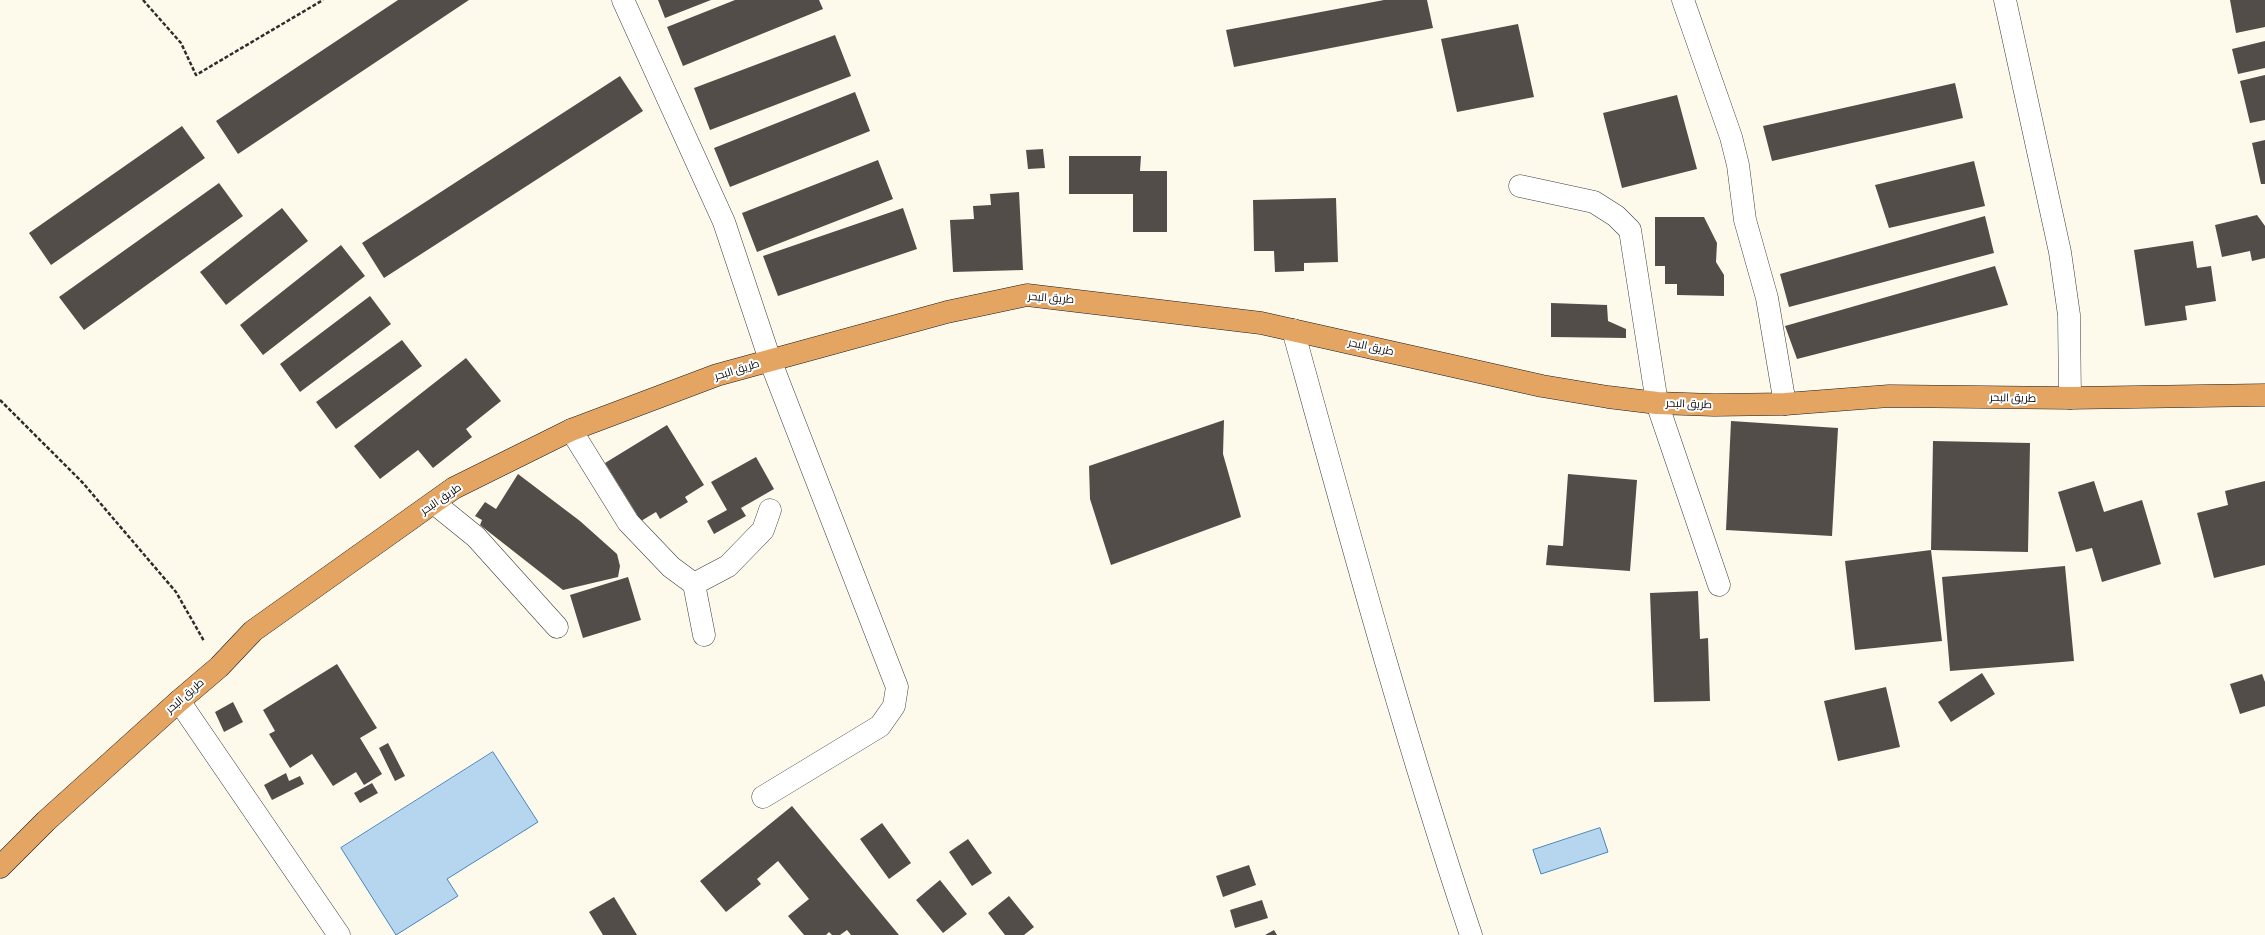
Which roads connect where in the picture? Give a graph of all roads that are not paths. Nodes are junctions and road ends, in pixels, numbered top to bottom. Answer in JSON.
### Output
{"nodes":[{"id":1,"x":623,"y":0,"type":"edge"},
{"id":2,"x":1683,"y":0,"type":"edge"},
{"id":3,"x":2005,"y":0,"type":"edge"},
{"id":4,"x":1520,"y":186,"type":"dead end"},
{"id":5,"x":1293,"y":330,"type":"junction"},
{"id":6,"x":770,"y":360,"type":"junction"},
{"id":7,"x":2265,"y":395,"type":"edge"},
{"id":8,"x":2070,"y":398,"type":"junction"},
{"id":9,"x":1657,"y":403,"type":"junction"},
{"id":10,"x":1785,"y":404,"type":"junction"},
{"id":11,"x":571,"y":430,"type":"junction"},
{"id":12,"x":434,"y":503,"type":"junction"},
{"id":13,"x":770,"y":510,"type":"dead end"},
{"id":14,"x":694,"y":584,"type":"junction"},
{"id":15,"x":1719,"y":585,"type":"dead end"},
{"id":16,"x":557,"y":627,"type":"dead end"},
{"id":17,"x":704,"y":635,"type":"dead end"},
{"id":18,"x":179,"y":701,"type":"junction"},
{"id":19,"x":763,"y":797,"type":"dead end"},
{"id":20,"x":0,"y":867,"type":"edge"},
{"id":21,"x":339,"y":935,"type":"edge"},
{"id":22,"x":1471,"y":935,"type":"edge"}],
"edges":[{"from":1,"to":6,"type":"street"},
{"from":2,"to":10,"type":"street"},
{"from":3,"to":8,"type":"street"},
{"from":4,"to":9,"type":"street"},
{"from":5,"to":6,"type":"highway","name":"طريق البحر"},
{"from":5,"to":9,"type":"highway","name":"طريق البحر"},
{"from":5,"to":22,"type":"street"},
{"from":6,"to":11,"type":"highway","name":"طريق البحر"},
{"from":6,"to":19,"type":"street"},
{"from":7,"to":8,"type":"highway","name":"طريق البحر"},
{"from":8,"to":10,"type":"highway","name":"طريق البحر"},
{"from":9,"to":10,"type":"highway","name":"طريق البحر"},
{"from":9,"to":15,"type":"street"},
{"from":11,"to":12,"type":"highway","name":"طريق البحر"},
{"from":11,"to":14,"type":"street"},
{"from":12,"to":16,"type":"street"},
{"from":12,"to":18,"type":"highway","name":"طريق البحر"},
{"from":13,"to":14,"type":"street"},
{"from":14,"to":17,"type":"street"},
{"from":18,"to":20,"type":"highway","name":"طريق البحر"},
{"from":18,"to":21,"type":"street"}]}
